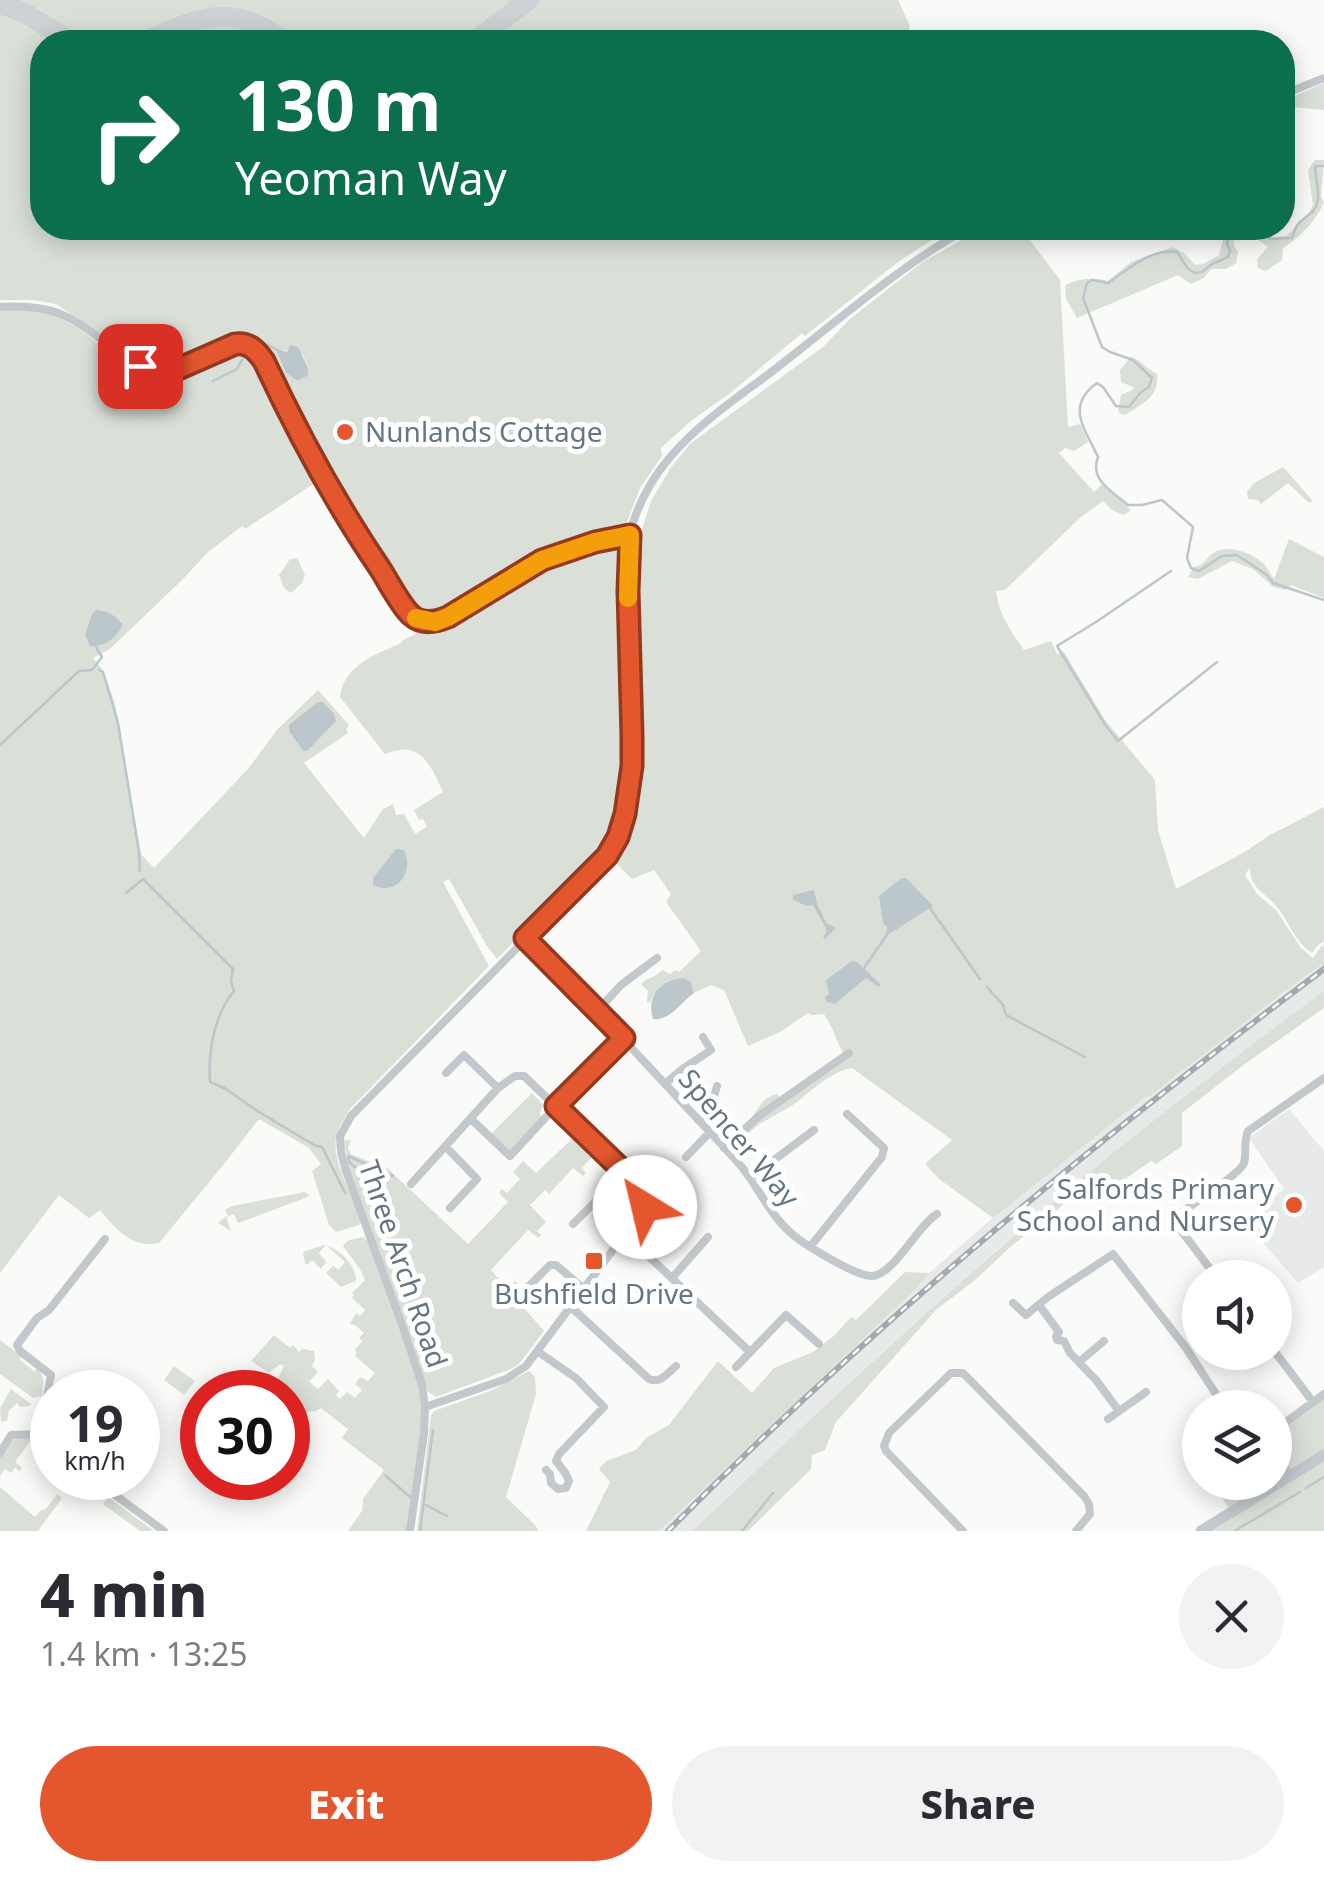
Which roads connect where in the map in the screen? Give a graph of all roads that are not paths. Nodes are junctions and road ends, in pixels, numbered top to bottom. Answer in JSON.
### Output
{"nodes":[{"id":1,"x":1324,"y":78,"type":"edge"},
{"id":2,"x":1295,"y":90,"type":"edge"},
{"id":3,"x":948,"y":240,"type":"edge"},
{"id":4,"x":0,"y":306,"type":"edge"},
{"id":5,"x":630,"y":535,"type":"junction"},
{"id":6,"x":525,"y":938,"type":"junction"},
{"id":7,"x":657,"y":958,"type":"dead end"},
{"id":8,"x":598,"y":1010,"type":"junction"},
{"id":9,"x":703,"y":1037,"type":"dead end"},
{"id":10,"x":624,"y":1038,"type":"junction"},
{"id":11,"x":849,"y":1053,"type":"dead end"},
{"id":12,"x":446,"y":1073,"type":"dead end"},
{"id":13,"x":1324,"y":1078,"type":"edge"},
{"id":14,"x":665,"y":1084,"type":"junction"},
{"id":15,"x":717,"y":1086,"type":"dead end"},
{"id":16,"x":498,"y":1088,"type":"junction"},
{"id":17,"x":556,"y":1106,"type":"junction"},
{"id":18,"x":846,"y":1114,"type":"dead end"},
{"id":19,"x":547,"y":1116,"type":"dead end"},
{"id":20,"x":470,"y":1119,"type":"junction"},
{"id":21,"x":698,"y":1120,"type":"junction"},
{"id":22,"x":814,"y":1130,"type":"dead end"},
{"id":23,"x":710,"y":1132,"type":"junction"},
{"id":24,"x":445,"y":1146,"type":"junction"},
{"id":25,"x":724,"y":1148,"type":"junction"},
{"id":26,"x":686,"y":1157,"type":"dead end"},
{"id":27,"x":750,"y":1178,"type":"junction"},
{"id":28,"x":411,"y":1184,"type":"dead end"},
{"id":29,"x":450,"y":1208,"type":"dead end"},
{"id":30,"x":937,"y":1214,"type":"dead end"},
{"id":31,"x":573,"y":1224,"type":"dead end"},
{"id":32,"x":628,"y":1231,"type":"junction"},
{"id":33,"x":708,"y":1237,"type":"dead end"},
{"id":34,"x":105,"y":1239,"type":"dead end"},
{"id":35,"x":810,"y":1247,"type":"junction"},
{"id":36,"x":1203,"y":1260,"type":"edge"},
{"id":37,"x":672,"y":1278,"type":"junction"},
{"id":38,"x":526,"y":1289,"type":"dead end"},
{"id":39,"x":584,"y":1289,"type":"junction"},
{"id":40,"x":1013,"y":1303,"type":"dead end"},
{"id":41,"x":1038,"y":1305,"type":"junction"},
{"id":42,"x":570,"y":1307,"type":"junction"},
{"id":43,"x":1104,"y":1341,"type":"dead end"},
{"id":44,"x":819,"y":1344,"type":"dead end"},
{"id":45,"x":537,"y":1351,"type":"junction"},
{"id":46,"x":750,"y":1352,"type":"junction"},
{"id":47,"x":1079,"y":1362,"type":"junction"},
{"id":48,"x":676,"y":1366,"type":"dead end"},
{"id":49,"x":736,"y":1368,"type":"dead end"},
{"id":50,"x":45,"y":1370,"type":"edge"},
{"id":51,"x":1289,"y":1370,"type":"edge"},
{"id":52,"x":1213,"y":1390,"type":"edge"},
{"id":53,"x":1146,"y":1392,"type":"dead end"},
{"id":54,"x":1324,"y":1394,"type":"edge"},
{"id":55,"x":1313,"y":1402,"type":"junction"},
{"id":56,"x":425,"y":1407,"type":"junction"},
{"id":57,"x":1119,"y":1412,"type":"junction"},
{"id":58,"x":1292,"y":1417,"type":"edge"},
{"id":59,"x":1108,"y":1418,"type":"dead end"},
{"id":60,"x":30,"y":1434,"type":"edge"},
{"id":61,"x":0,"y":1453,"type":"edge"},
{"id":62,"x":1324,"y":1455,"type":"edge"},
{"id":63,"x":546,"y":1470,"type":"dead end"},
{"id":64,"x":1292,"y":1475,"type":"edge"},
{"id":65,"x":122,"y":1500,"type":"edge"},
{"id":66,"x":1251,"y":1500,"type":"edge"},
{"id":67,"x":164,"y":1531,"type":"edge"},
{"id":68,"x":410,"y":1531,"type":"edge"},
{"id":69,"x":963,"y":1531,"type":"edge"},
{"id":70,"x":1076,"y":1531,"type":"edge"},
{"id":71,"x":1201,"y":1531,"type":"edge"}],
"edges":[{"from":1,"to":2,"type":"street"},
{"from":3,"to":5,"type":"street"},
{"from":4,"to":5,"type":"street"},
{"from":5,"to":6,"type":"street"},
{"from":6,"to":8,"type":"street","name":"Spencer Way"},
{"from":6,"to":56,"type":"street","name":"Three Arch Road"},
{"from":7,"to":8,"type":"street"},
{"from":8,"to":10,"type":"street","name":"Spencer Way"},
{"from":9,"to":14,"type":"street"},
{"from":10,"to":14,"type":"street","name":"Spencer Way"},
{"from":10,"to":17,"type":"street"},
{"from":11,"to":25,"type":"street"},
{"from":12,"to":16,"type":"street"},
{"from":13,"to":36,"type":"street"},
{"from":14,"to":21,"type":"street","name":"Spencer Way"},
{"from":15,"to":21,"type":"street"},
{"from":16,"to":17,"type":"street"},
{"from":16,"to":20,"type":"street"},
{"from":17,"to":32,"type":"street"},
{"from":18,"to":35,"type":"street"},
{"from":19,"to":20,"type":"street"},
{"from":20,"to":24,"type":"street"},
{"from":21,"to":23,"type":"street","name":"Spencer Way"},
{"from":22,"to":27,"type":"street"},
{"from":23,"to":25,"type":"street","name":"Spencer Way"},
{"from":23,"to":26,"type":"street"},
{"from":24,"to":28,"type":"street"},
{"from":24,"to":29,"type":"street"},
{"from":25,"to":27,"type":"street","name":"Spencer Way"},
{"from":27,"to":35,"type":"street","name":"Spencer Way"},
{"from":30,"to":35,"type":"street","name":"Spencer Way"},
{"from":31,"to":32,"type":"street"},
{"from":32,"to":37,"type":"street"},
{"from":32,"to":39,"type":"street"},
{"from":33,"to":37,"type":"street"},
{"from":34,"to":50,"type":"street"},
{"from":37,"to":46,"type":"street"},
{"from":38,"to":39,"type":"street"},
{"from":39,"to":42,"type":"street"},
{"from":40,"to":41,"type":"street"},
{"from":41,"to":47,"type":"street"},
{"from":41,"to":52,"type":"street"},
{"from":42,"to":45,"type":"street"},
{"from":42,"to":48,"type":"street"},
{"from":43,"to":47,"type":"street"},
{"from":44,"to":46,"type":"street"},
{"from":45,"to":56,"type":"street"},
{"from":45,"to":63,"type":"street"},
{"from":46,"to":49,"type":"street"},
{"from":47,"to":57,"type":"street"},
{"from":51,"to":55,"type":"street"},
{"from":53,"to":57,"type":"street"},
{"from":54,"to":55,"type":"street"},
{"from":55,"to":58,"type":"street"},
{"from":56,"to":68,"type":"street","name":"Three Arch Road"},
{"from":57,"to":59,"type":"street"},
{"from":60,"to":61,"type":"street"},
{"from":62,"to":64,"type":"main road"},
{"from":65,"to":67,"type":"street"},
{"from":66,"to":71,"type":"main road"},
{"from":69,"to":70,"type":"street"}]}
